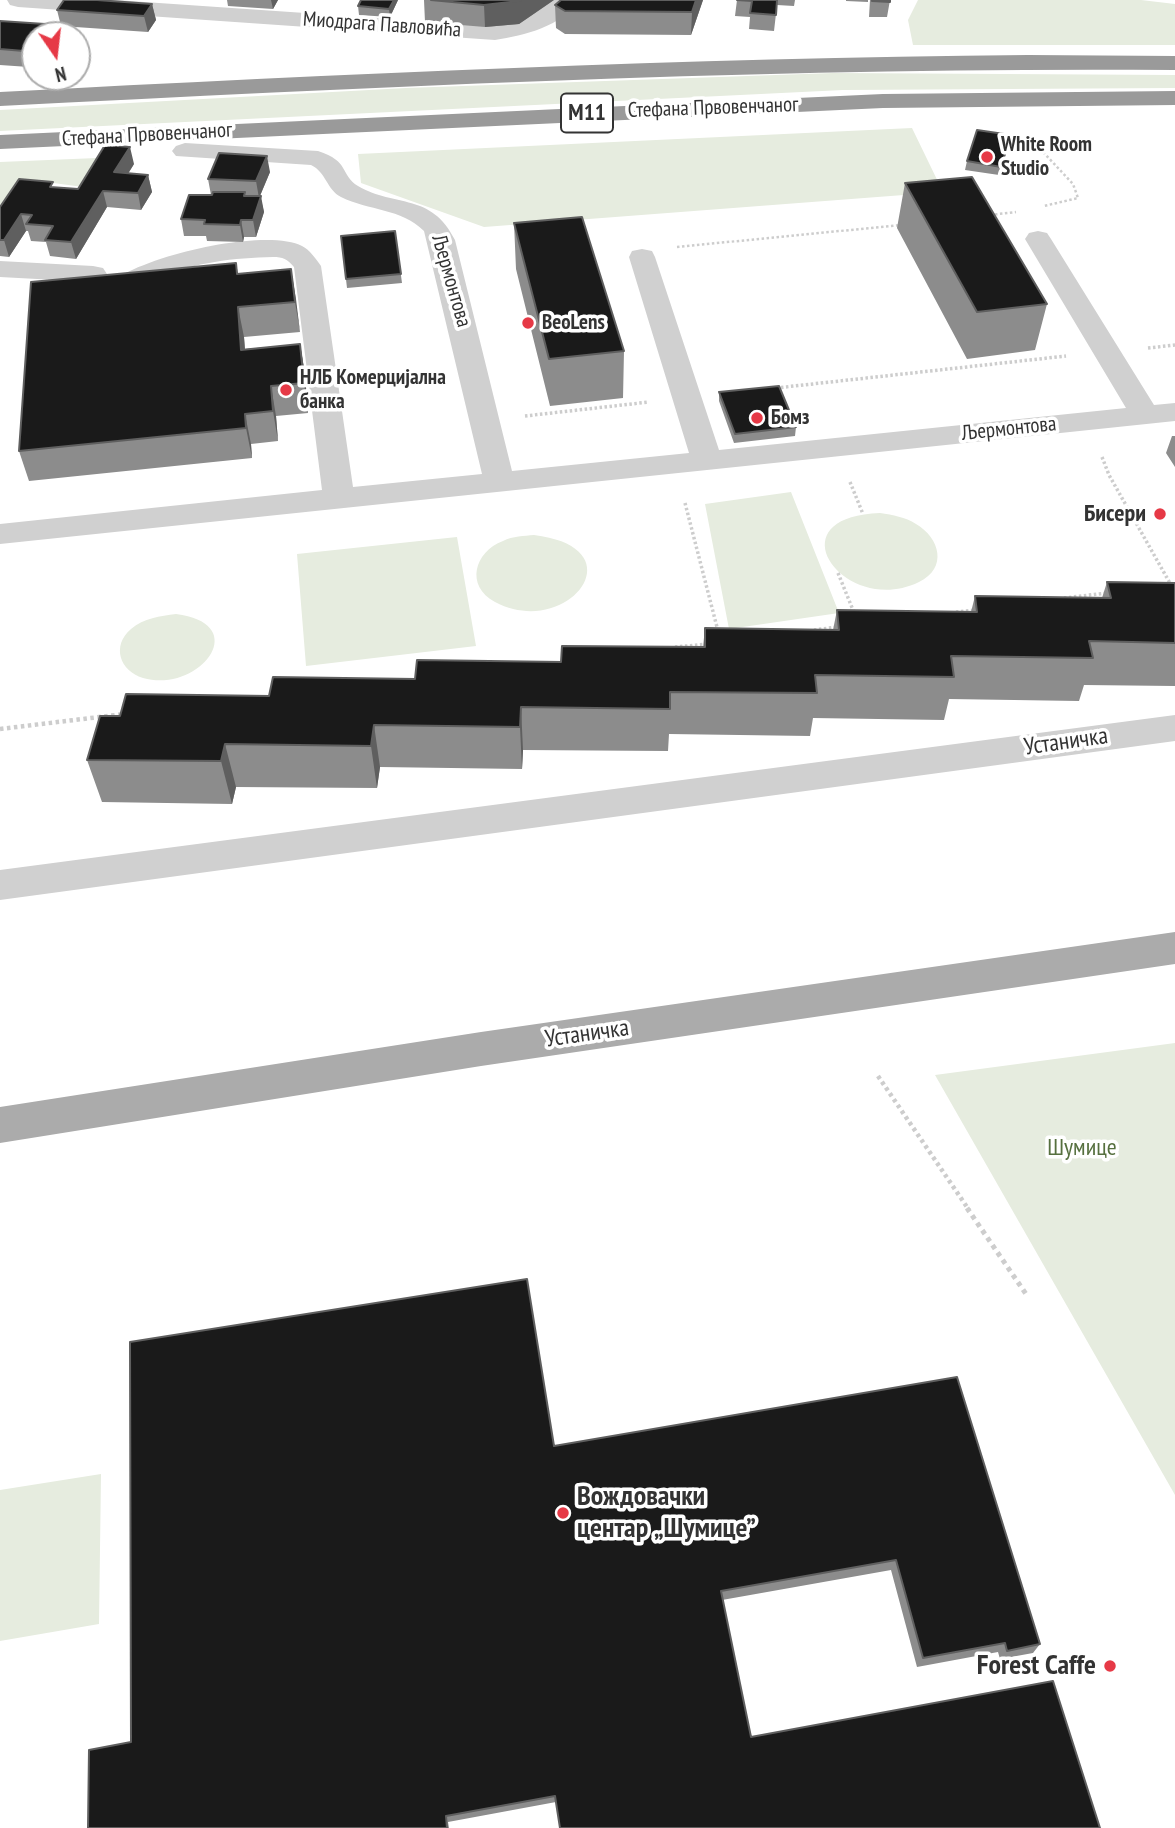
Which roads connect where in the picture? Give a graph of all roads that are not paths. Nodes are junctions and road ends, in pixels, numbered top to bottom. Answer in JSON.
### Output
{"nodes":[{"id":1,"x":18,"y":0,"type":"edge"},
{"id":2,"x":568,"y":0,"type":"edge"},
{"id":3,"x":1175,"y":63,"type":"edge"},
{"id":4,"x":1175,"y":98,"type":"edge"},
{"id":5,"x":0,"y":99,"type":"edge"},
{"id":6,"x":0,"y":142,"type":"edge"},
{"id":7,"x":185,"y":151,"type":"dead end"},
{"id":8,"x":1038,"y":239,"type":"road end"},
{"id":9,"x":642,"y":257,"type":"road end"},
{"id":10,"x":0,"y":269,"type":"edge"},
{"id":11,"x":93,"y":274,"type":"edge"},
{"id":12,"x":99,"y":306,"type":"edge"},
{"id":13,"x":1160,"y":414,"type":"edge"},
{"id":14,"x":707,"y":461,"type":"junction"},
{"id":15,"x":500,"y":483,"type":"junction"},
{"id":16,"x":339,"y":499,"type":"junction"},
{"id":17,"x":0,"y":534,"type":"edge"},
{"id":18,"x":1175,"y":727,"type":"edge"},
{"id":19,"x":0,"y":885,"type":"edge"},
{"id":20,"x":1175,"y":948,"type":"edge"},
{"id":21,"x":0,"y":1125,"type":"edge"}],
"edges":[{"from":1,"to":2,"type":"street","name":"Миодрага Павловића"},
{"from":3,"to":5,"type":"highway","name":"Стефана Првовенчаног","number":"M11"},
{"from":4,"to":6,"type":"highway","name":"Стефана Првовенчаног","number":"M11"},
{"from":7,"to":15,"type":"street","name":"Љермонтова"},
{"from":8,"to":13,"type":"street","name":"Љермонтова"},
{"from":9,"to":14,"type":"street"},
{"from":10,"to":11,"type":"street"},
{"from":12,"to":16,"type":"street"},
{"from":13,"to":14,"type":"street","name":"Љермонтова"},
{"from":14,"to":15,"type":"street","name":"Љермонтова"},
{"from":15,"to":16,"type":"street","name":"Љермонтова"},
{"from":16,"to":17,"type":"street","name":"Љермонтова"},
{"from":18,"to":19,"type":"street","name":"Устаничка"},
{"from":20,"to":21,"type":"main road","name":"Устаничка"}]}
